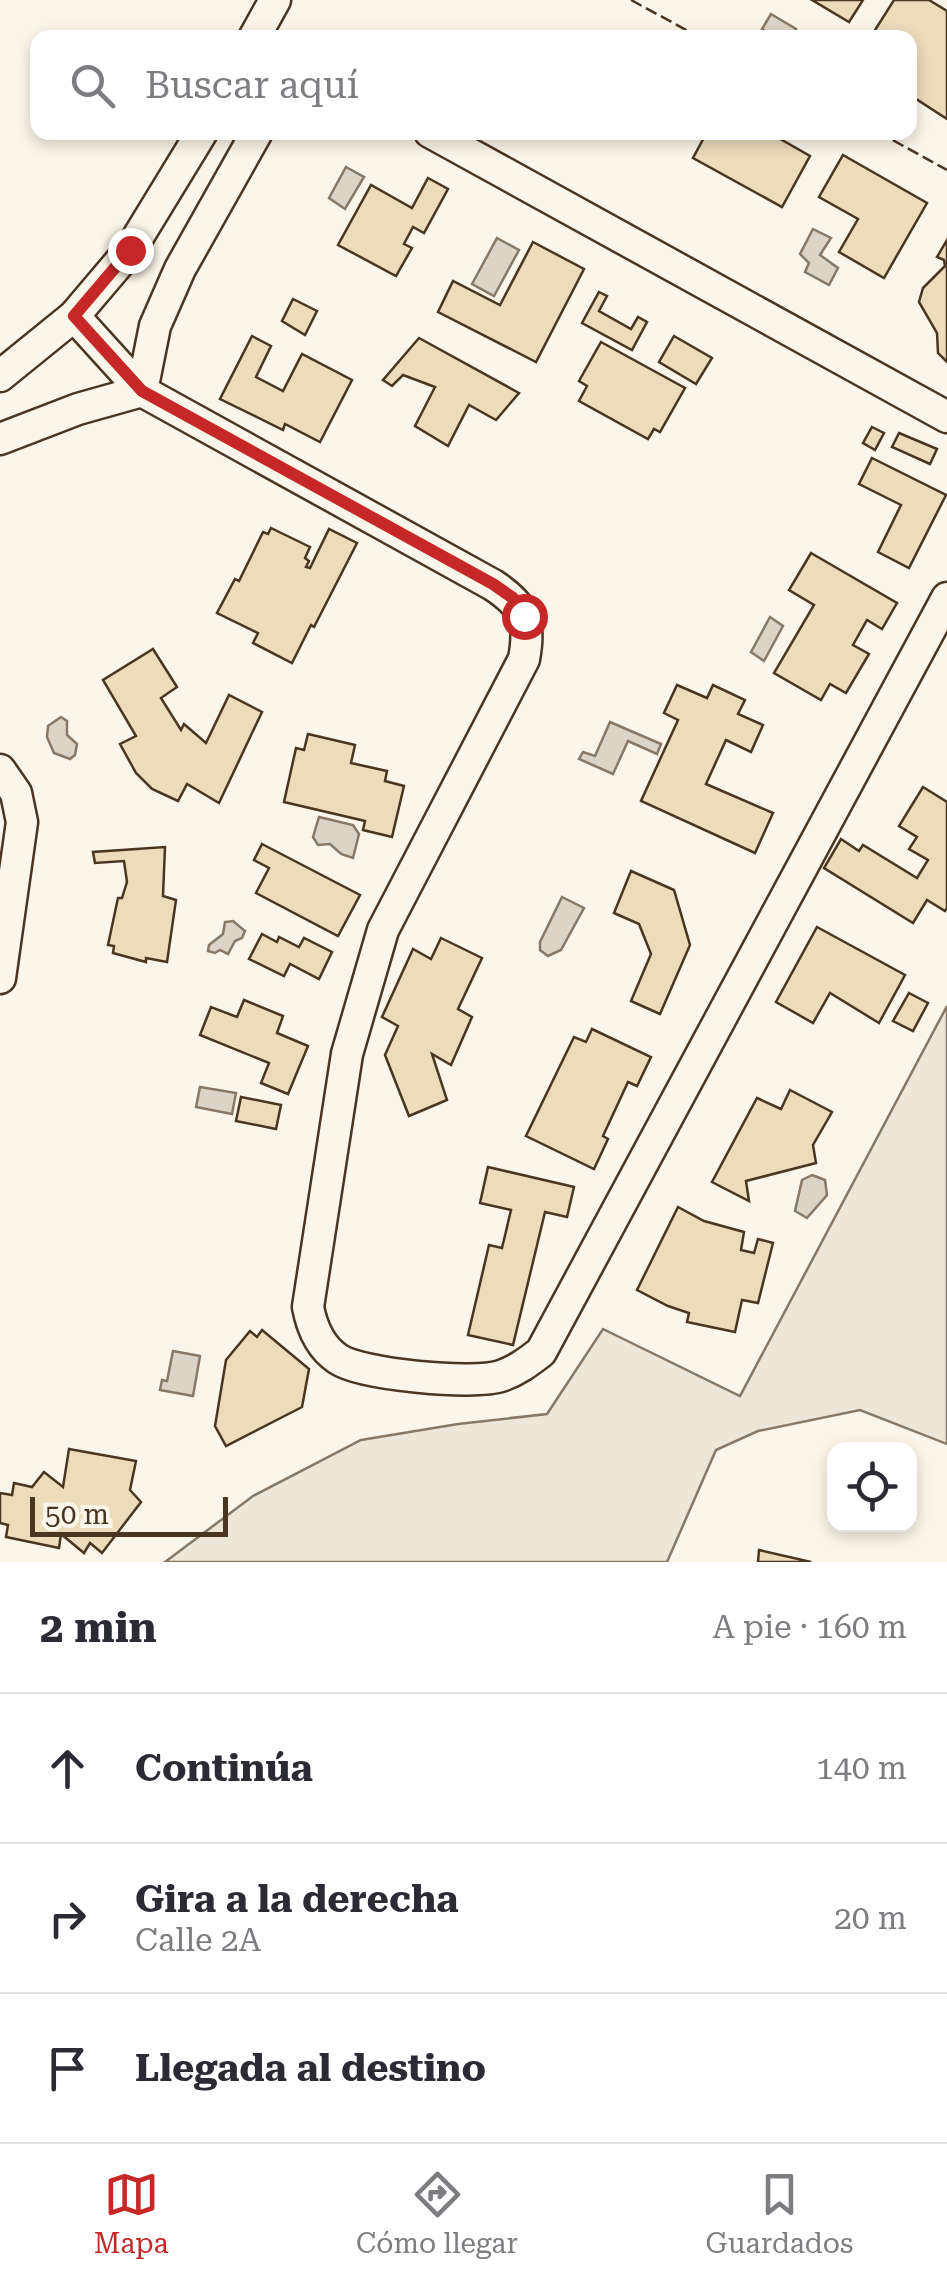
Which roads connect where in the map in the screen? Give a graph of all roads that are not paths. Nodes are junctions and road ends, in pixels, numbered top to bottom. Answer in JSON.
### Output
{"nodes":[{"id":1,"x":275,"y":0,"type":"edge"},
{"id":2,"x":258,"y":30,"type":"edge"},
{"id":3,"x":197,"y":140,"type":"edge"},
{"id":4,"x":252,"y":140,"type":"edge"},
{"id":5,"x":445,"y":140,"type":"edge"},
{"id":6,"x":74,"y":316,"type":"junction"},
{"id":7,"x":0,"y":376,"type":"edge"},
{"id":8,"x":142,"y":391,"type":"junction"},
{"id":9,"x":947,"y":417,"type":"edge"},
{"id":10,"x":0,"y":439,"type":"edge"},
{"id":11,"x":947,"y":598,"type":"edge"},
{"id":12,"x":0,"y":770,"type":"edge"},
{"id":13,"x":0,"y":978,"type":"edge"}],
"edges":[{"from":1,"to":2,"type":"street"},
{"from":3,"to":6,"type":"street"},
{"from":4,"to":8,"type":"street"},
{"from":5,"to":9,"type":"street"},
{"from":6,"to":7,"type":"street"},
{"from":6,"to":8,"type":"street"},
{"from":8,"to":10,"type":"street"},
{"from":8,"to":11,"type":"street"},
{"from":12,"to":13,"type":"street"}]}
